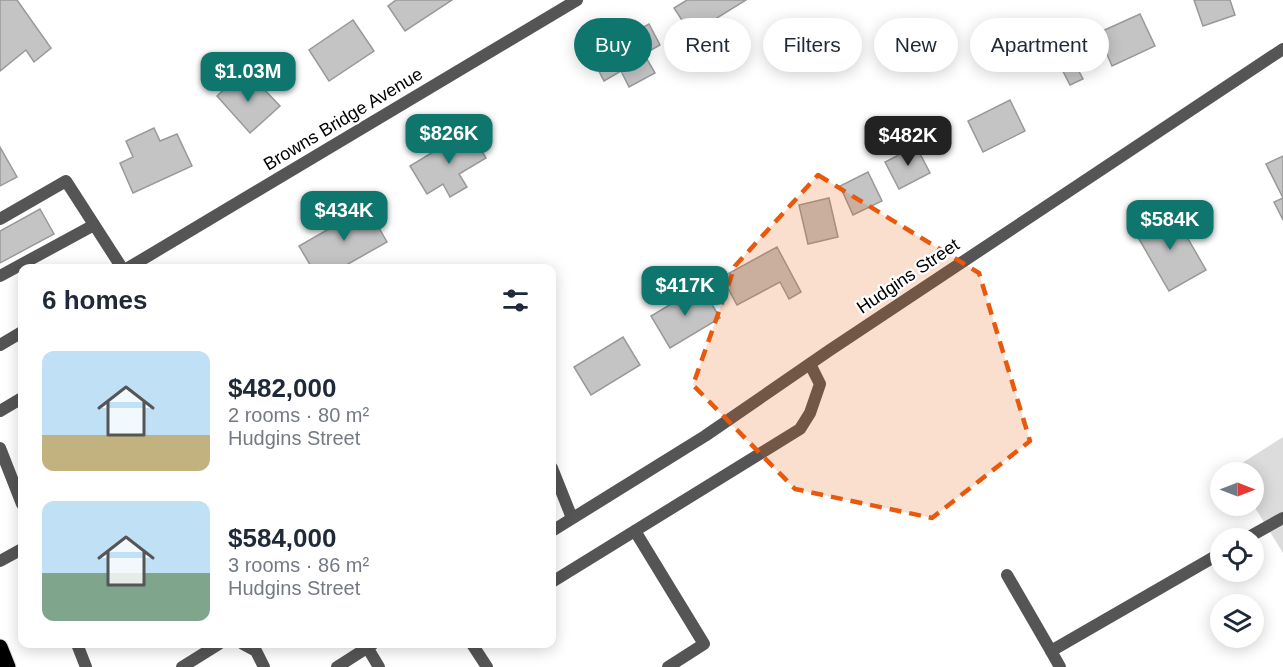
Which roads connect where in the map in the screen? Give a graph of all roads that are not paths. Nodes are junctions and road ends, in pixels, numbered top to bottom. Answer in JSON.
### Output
{"nodes":[{"id":1,"x":577,"y":0,"type":"edge"},
{"id":2,"x":1283,"y":49,"type":"edge"},
{"id":3,"x":0,"y":219,"type":"edge"},
{"id":4,"x":94,"y":225,"type":"junction"},
{"id":5,"x":22,"y":264,"type":"edge"},
{"id":6,"x":119,"y":264,"type":"edge"},
{"id":7,"x":135,"y":264,"type":"edge"},
{"id":8,"x":18,"y":266,"type":"edge"},
{"id":9,"x":0,"y":276,"type":"edge"},
{"id":10,"x":18,"y":334,"type":"edge"},
{"id":11,"x":0,"y":345,"type":"edge"},
{"id":12,"x":810,"y":364,"type":"junction"},
{"id":13,"x":18,"y":400,"type":"edge"},
{"id":14,"x":0,"y":411,"type":"edge"},
{"id":15,"x":0,"y":448,"type":"edge"},
{"id":16,"x":556,"y":485,"type":"edge"},
{"id":17,"x":18,"y":494,"type":"edge"},
{"id":18,"x":572,"y":518,"type":"junction"},
{"id":19,"x":1283,"y":518,"type":"edge"},
{"id":20,"x":556,"y":528,"type":"edge"},
{"id":21,"x":1264,"y":529,"type":"edge"},
{"id":22,"x":635,"y":531,"type":"junction"},
{"id":23,"x":18,"y":551,"type":"edge"},
{"id":24,"x":1210,"y":560,"type":"edge"},
{"id":25,"x":0,"y":561,"type":"edge"},
{"id":26,"x":1007,"y":575,"type":"dead end"},
{"id":27,"x":556,"y":580,"type":"edge"},
{"id":28,"x":0,"y":646,"type":"edge"},
{"id":29,"x":79,"y":648,"type":"edge"},
{"id":30,"x":213,"y":648,"type":"edge"},
{"id":31,"x":260,"y":648,"type":"edge"},
{"id":32,"x":366,"y":648,"type":"edge"},
{"id":33,"x":371,"y":648,"type":"edge"},
{"id":34,"x":475,"y":648,"type":"edge"},
{"id":35,"x":1051,"y":651,"type":"junction"},
{"id":36,"x":8,"y":667,"type":"edge"},
{"id":37,"x":86,"y":667,"type":"edge"},
{"id":38,"x":182,"y":667,"type":"edge"},
{"id":39,"x":264,"y":667,"type":"edge"},
{"id":40,"x":337,"y":667,"type":"edge"},
{"id":41,"x":379,"y":667,"type":"edge"},
{"id":42,"x":487,"y":667,"type":"edge"},
{"id":43,"x":668,"y":667,"type":"edge"},
{"id":44,"x":1060,"y":667,"type":"edge"}],
"edges":[{"from":1,"to":7,"type":"street","name":"Browns Bridge Avenue"},
{"from":2,"to":12,"type":"street","name":"Hudgins Street"},
{"from":3,"to":4,"type":"street"},
{"from":4,"to":5,"type":"street"},
{"from":4,"to":6,"type":"street"},
{"from":8,"to":9,"type":"street"},
{"from":10,"to":11,"type":"street"},
{"from":12,"to":18,"type":"street","name":"Hudgins Street"},
{"from":12,"to":22,"type":"street"},
{"from":13,"to":14,"type":"street"},
{"from":15,"to":17,"type":"street"},
{"from":16,"to":18,"type":"street"},
{"from":18,"to":20,"type":"street","name":"Hudgins Street"},
{"from":19,"to":21,"type":"street"},
{"from":22,"to":27,"type":"street"},
{"from":22,"to":43,"type":"street"},
{"from":23,"to":25,"type":"street"},
{"from":24,"to":35,"type":"street"},
{"from":26,"to":35,"type":"street"},
{"from":28,"to":36,"type":"main road"},
{"from":29,"to":37,"type":"street"},
{"from":30,"to":38,"type":"street"},
{"from":31,"to":39,"type":"street"},
{"from":32,"to":40,"type":"street"},
{"from":33,"to":41,"type":"street"},
{"from":34,"to":42,"type":"street"},
{"from":35,"to":44,"type":"street"}]}
